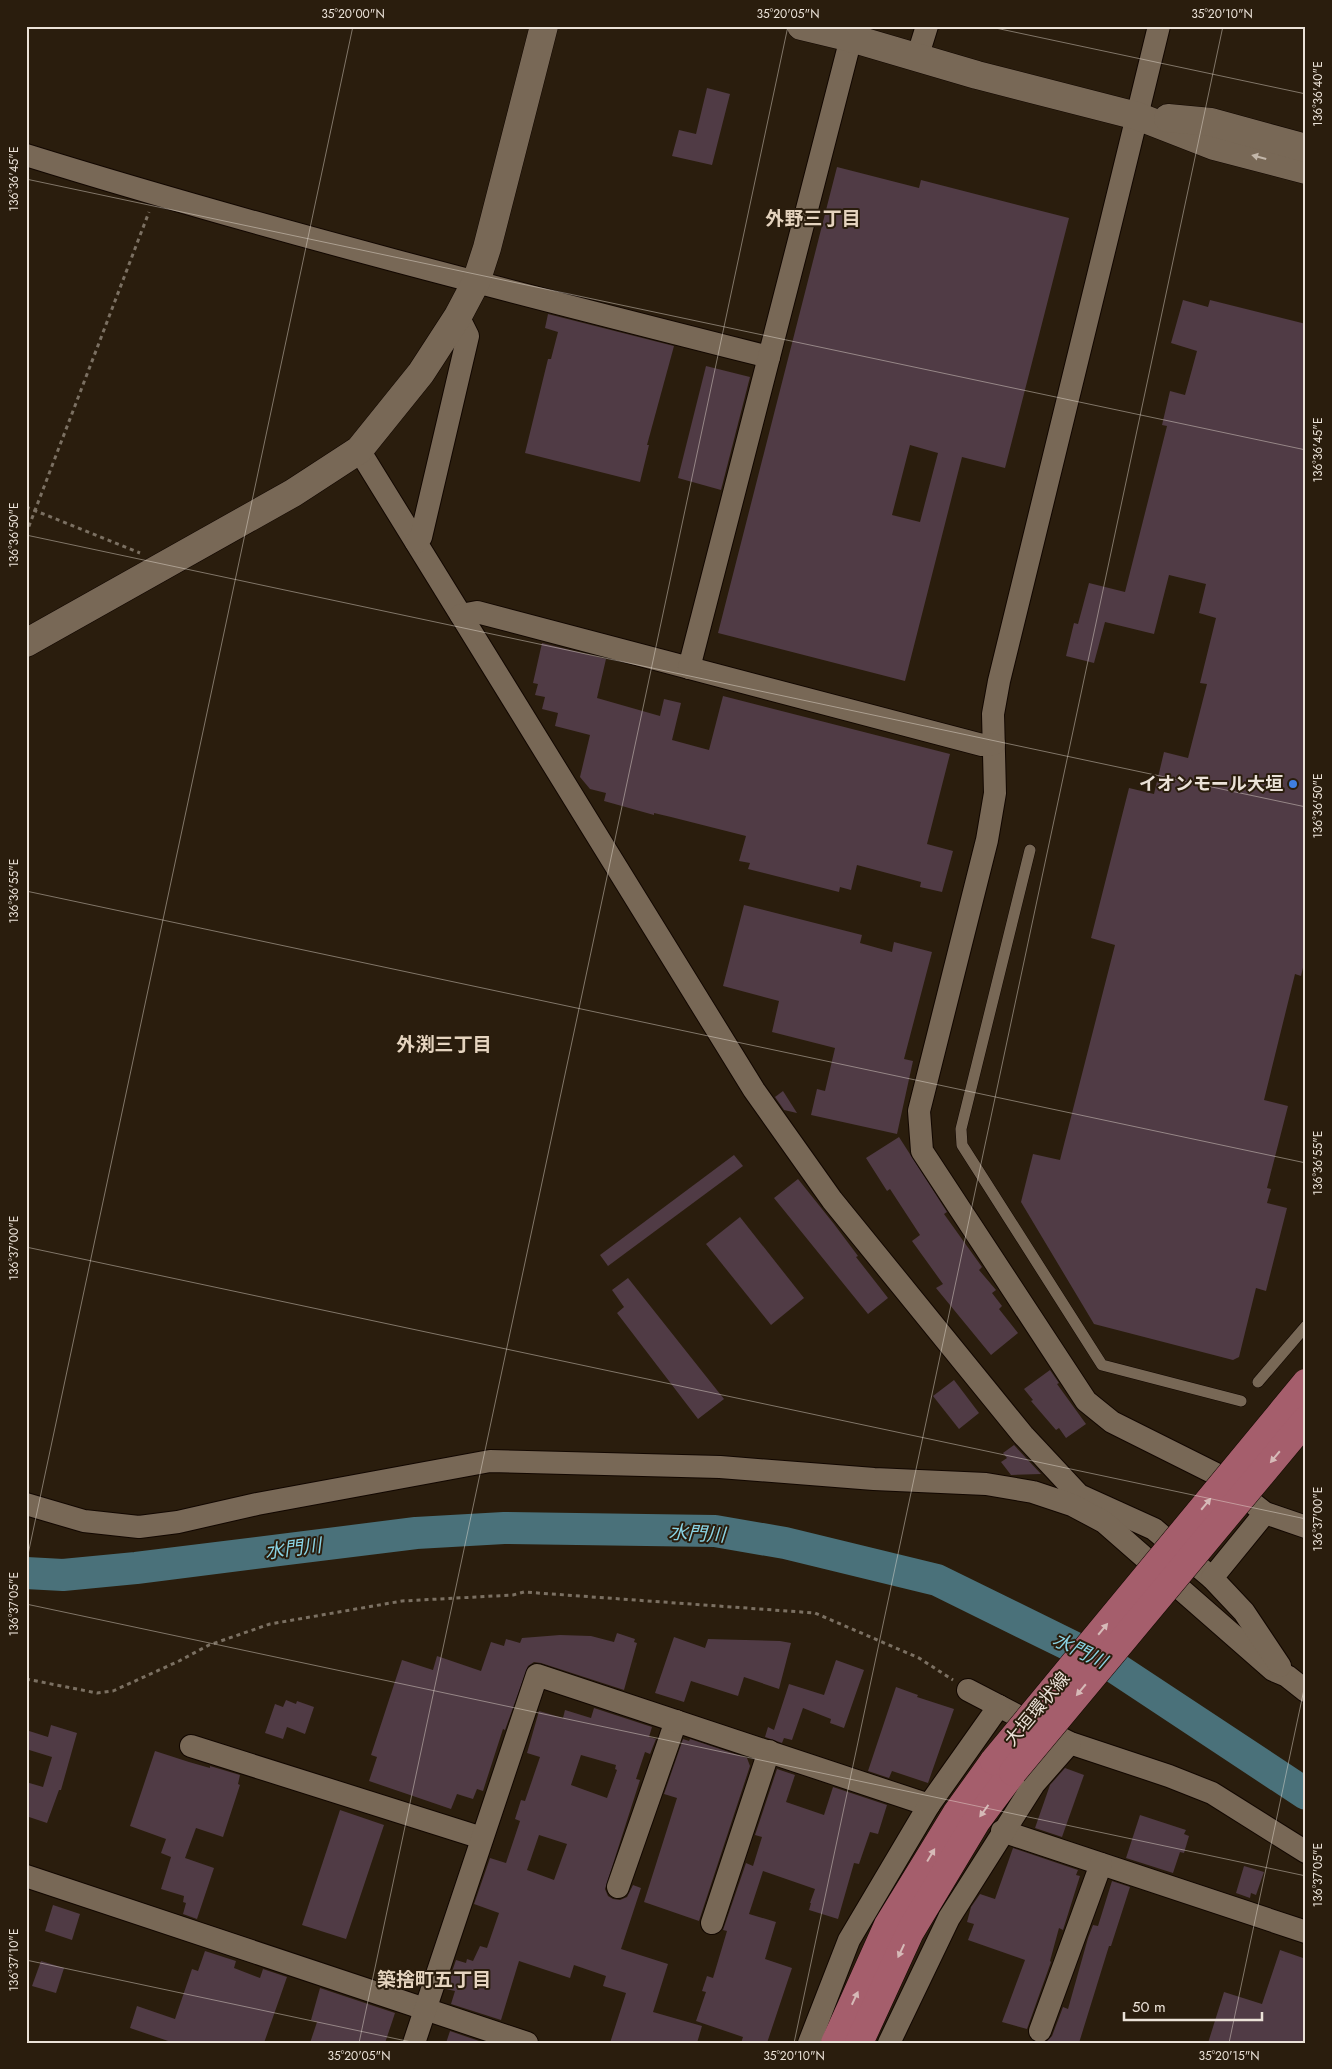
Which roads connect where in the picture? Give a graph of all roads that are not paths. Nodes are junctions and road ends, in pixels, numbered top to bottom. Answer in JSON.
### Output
{"nodes":[{"id":1,"x":544,"y":26,"type":"edge"},
{"id":2,"x":801,"y":26,"type":"edge"},
{"id":3,"x":927,"y":26,"type":"edge"},
{"id":4,"x":1158,"y":26,"type":"edge"},
{"id":5,"x":851,"y":38,"type":"junction"},
{"id":6,"x":917,"y":58,"type":"junction"},
{"id":7,"x":1137,"y":116,"type":"junction"},
{"id":8,"x":1306,"y":148,"type":"edge"},
{"id":9,"x":26,"y":155,"type":"edge"},
{"id":10,"x":1306,"y":170,"type":"edge"},
{"id":11,"x":476,"y":282,"type":"junction"},
{"id":12,"x":458,"y":316,"type":"junction"},
{"id":13,"x":769,"y":357,"type":"junction"},
{"id":14,"x":359,"y":450,"type":"junction"},
{"id":15,"x":416,"y":542,"type":"junction"},
{"id":16,"x":461,"y":615,"type":"junction"},
{"id":17,"x":26,"y":643,"type":"edge"},
{"id":18,"x":689,"y":668,"type":"junction"},
{"id":19,"x":994,"y":744,"type":"junction"},
{"id":20,"x":1030,"y":850,"type":"dead end"},
{"id":21,"x":1306,"y":1326,"type":"edge"},
{"id":22,"x":1258,"y":1382,"type":"dead end"},
{"id":23,"x":1306,"y":1383,"type":"edge"},
{"id":24,"x":1241,"y":1401,"type":"dead end"},
{"id":25,"x":1306,"y":1420,"type":"edge"},
{"id":26,"x":1076,"y":1500,"type":"junction"},
{"id":27,"x":26,"y":1504,"type":"edge"},
{"id":28,"x":1265,"y":1513,"type":"junction"},
{"id":29,"x":1306,"y":1527,"type":"edge"},
{"id":30,"x":1212,"y":1578,"type":"junction"},
{"id":31,"x":1287,"y":1676,"type":"junction"},
{"id":32,"x":968,"y":1690,"type":"road end"},
{"id":33,"x":1306,"y":1691,"type":"edge"},
{"id":34,"x":999,"y":1706,"type":"junction"},
{"id":35,"x":676,"y":1721,"type":"junction"},
{"id":36,"x":1070,"y":1743,"type":"junction"},
{"id":37,"x":191,"y":1746,"type":"dead end"},
{"id":38,"x":768,"y":1752,"type":"junction"},
{"id":39,"x":1003,"y":1767,"type":"junction"},
{"id":40,"x":929,"y":1805,"type":"junction"},
{"id":41,"x":1002,"y":1831,"type":"junction"},
{"id":42,"x":482,"y":1838,"type":"junction"},
{"id":43,"x":1306,"y":1852,"type":"edge"},
{"id":44,"x":1101,"y":1864,"type":"junction"},
{"id":45,"x":26,"y":1876,"type":"edge"},
{"id":46,"x":618,"y":1886,"type":"dead end"},
{"id":47,"x":712,"y":1923,"type":"dead end"},
{"id":48,"x":1306,"y":1932,"type":"edge"},
{"id":49,"x":425,"y":2010,"type":"junction"},
{"id":50,"x":1040,"y":2031,"type":"dead end"},
{"id":51,"x":414,"y":2043,"type":"edge"},
{"id":52,"x":527,"y":2043,"type":"edge"},
{"id":53,"x":809,"y":2043,"type":"edge"},
{"id":54,"x":835,"y":2043,"type":"edge"},
{"id":55,"x":859,"y":2043,"type":"edge"},
{"id":56,"x":889,"y":2043,"type":"edge"}],
"edges":[{"from":1,"to":11,"type":"street"},
{"from":2,"to":5,"type":"street"},
{"from":3,"to":6,"type":"street"},
{"from":4,"to":7,"type":"street"},
{"from":5,"to":6,"type":"street"},
{"from":5,"to":13,"type":"street"},
{"from":6,"to":7,"type":"street"},
{"from":7,"to":8,"type":"street"},
{"from":10,"to":7,"type":"street","one_way":true},
{"from":7,"to":19,"type":"street"},
{"from":9,"to":11,"type":"street"},
{"from":11,"to":12,"type":"street"},
{"from":11,"to":13,"type":"street"},
{"from":12,"to":14,"type":"street"},
{"from":12,"to":15,"type":"street"},
{"from":13,"to":18,"type":"street"},
{"from":14,"to":15,"type":"street"},
{"from":14,"to":17,"type":"street"},
{"from":15,"to":16,"type":"street"},
{"from":16,"to":18,"type":"street"},
{"from":16,"to":26,"type":"street"},
{"from":18,"to":19,"type":"street"},
{"from":19,"to":28,"type":"street"},
{"from":20,"to":24,"type":"lane"},
{"from":21,"to":22,"type":"lane"},
{"from":39,"to":23,"type":"main road","name":"大垣環状線","one_way":true,"bridge":true},
{"from":25,"to":39,"type":"main road","name":"大垣環状線","one_way":true,"bridge":true},
{"from":26,"to":27,"type":"street"},
{"from":26,"to":30,"type":"street"},
{"from":26,"to":31,"type":"street"},
{"from":28,"to":29,"type":"street"},
{"from":28,"to":30,"type":"street"},
{"from":30,"to":31,"type":"street"},
{"from":31,"to":33,"type":"street"},
{"from":32,"to":34,"type":"street"},
{"from":34,"to":36,"type":"street"},
{"from":34,"to":40,"type":"street"},
{"from":35,"to":38,"type":"street"},
{"from":35,"to":42,"type":"street"},
{"from":35,"to":46,"type":"street"},
{"from":36,"to":41,"type":"street"},
{"from":36,"to":43,"type":"street"},
{"from":37,"to":42,"type":"street"},
{"from":38,"to":40,"type":"street"},
{"from":38,"to":47,"type":"street"},
{"from":54,"to":39,"type":"main road","name":"大垣環状線","one_way":true},
{"from":39,"to":55,"type":"main road","name":"大垣環状線","one_way":true},
{"from":40,"to":53,"type":"street"},
{"from":41,"to":44,"type":"street"},
{"from":41,"to":56,"type":"street"},
{"from":42,"to":49,"type":"street"},
{"from":44,"to":48,"type":"street"},
{"from":44,"to":50,"type":"street"},
{"from":45,"to":49,"type":"street"},
{"from":49,"to":51,"type":"street"},
{"from":49,"to":52,"type":"street"}]}
